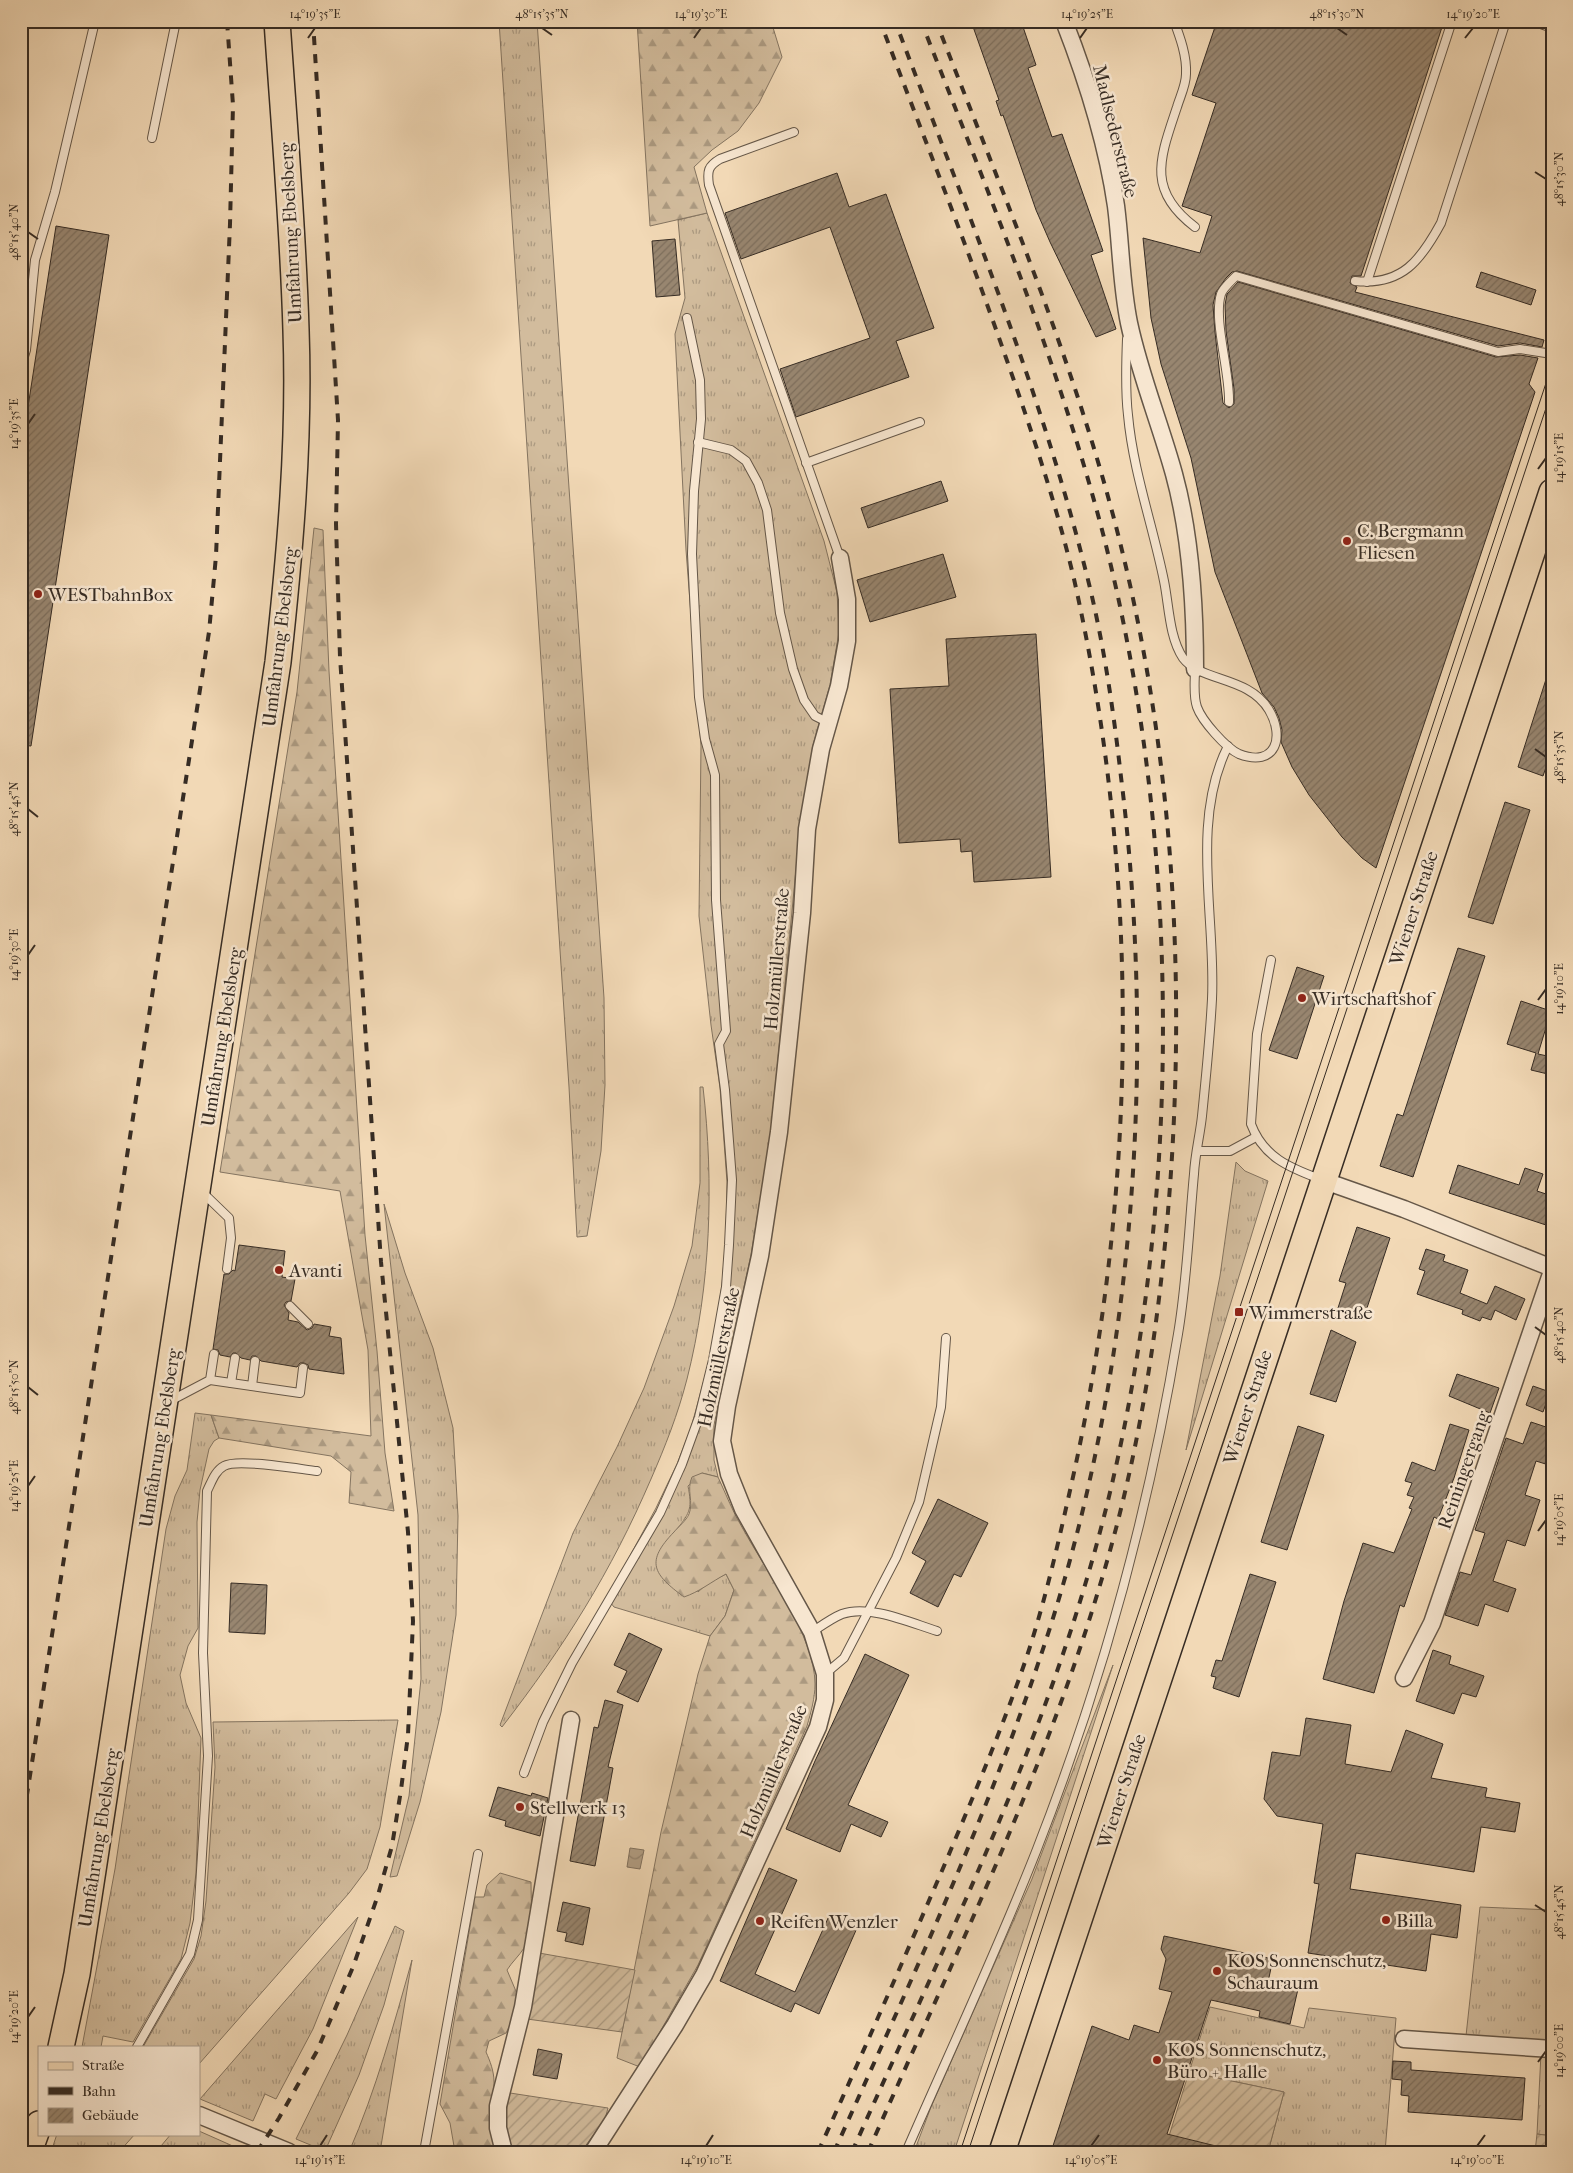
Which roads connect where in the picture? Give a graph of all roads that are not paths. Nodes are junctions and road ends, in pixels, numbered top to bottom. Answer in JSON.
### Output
{"nodes":[{"id":1,"x":95,"y":21,"type":"edge"},
{"id":2,"x":176,"y":21,"type":"edge"},
{"id":3,"x":277,"y":21,"type":"edge"},
{"id":4,"x":1064,"y":21,"type":"edge"},
{"id":5,"x":1174,"y":21,"type":"edge"},
{"id":6,"x":1452,"y":21,"type":"edge"},
{"id":7,"x":1506,"y":21,"type":"edge"},
{"id":8,"x":1532,"y":21,"type":"edge"},
{"id":9,"x":1552,"y":28,"type":"edge"},
{"id":10,"x":794,"y":132,"type":"dead end"},
{"id":11,"x":152,"y":138,"type":"dead end"},
{"id":12,"x":1195,"y":227,"type":"dead end"},
{"id":13,"x":1355,"y":281,"type":"dead end"},
{"id":14,"x":1367,"y":282,"type":"junction"},
{"id":15,"x":687,"y":318,"type":"dead end"},
{"id":16,"x":1129,"y":320,"type":"junction"},
{"id":17,"x":1552,"y":354,"type":"edge"},
{"id":18,"x":21,"y":366,"type":"edge"},
{"id":19,"x":1229,"y":402,"type":"dead end"},
{"id":20,"x":920,"y":422,"type":"dead end"},
{"id":21,"x":698,"y":442,"type":"junction"},
{"id":22,"x":806,"y":463,"type":"junction"},
{"id":23,"x":1552,"y":492,"type":"edge"},
{"id":24,"x":840,"y":558,"type":"joint"},
{"id":25,"x":1195,"y":669,"type":"junction"},
{"id":26,"x":829,"y":723,"type":"junction"},
{"id":27,"x":1228,"y":746,"type":"junction"},
{"id":28,"x":1271,"y":960,"type":"dead end"},
{"id":29,"x":1256,"y":1137,"type":"junction"},
{"id":30,"x":1197,"y":1150,"type":"junction"},
{"id":31,"x":1322,"y":1180,"type":"junction"},
{"id":32,"x":198,"y":1188,"type":"junction"},
{"id":33,"x":226,"y":1268,"type":"dead end"},
{"id":34,"x":1552,"y":1270,"type":"edge"},
{"id":35,"x":290,"y":1306,"type":"dead end"},
{"id":36,"x":308,"y":1324,"type":"dead end"},
{"id":37,"x":946,"y":1338,"type":"dead end"},
{"id":38,"x":214,"y":1354,"type":"dead end"},
{"id":39,"x":235,"y":1358,"type":"dead end"},
{"id":40,"x":255,"y":1360,"type":"dead end"},
{"id":41,"x":303,"y":1368,"type":"dead end"},
{"id":42,"x":210,"y":1380,"type":"junction"},
{"id":43,"x":231,"y":1383,"type":"junction"},
{"id":44,"x":252,"y":1386,"type":"junction"},
{"id":45,"x":164,"y":1405,"type":"junction"},
{"id":46,"x":317,"y":1471,"type":"dead end"},
{"id":47,"x":868,"y":1612,"type":"junction"},
{"id":48,"x":937,"y":1631,"type":"dead end"},
{"id":49,"x":812,"y":1632,"type":"junction"},
{"id":50,"x":825,"y":1674,"type":"junction"},
{"id":51,"x":1404,"y":1678,"type":"dead end"},
{"id":52,"x":572,"y":1720,"type":"dead end"},
{"id":53,"x":524,"y":1773,"type":"dead end"},
{"id":54,"x":478,"y":1854,"type":"dead end"},
{"id":55,"x":1404,"y":2039,"type":"dead end"},
{"id":56,"x":61,"y":2046,"type":"edge"},
{"id":57,"x":138,"y":2046,"type":"edge"},
{"id":58,"x":1552,"y":2049,"type":"edge"},
{"id":59,"x":200,"y":2115,"type":"edge"},
{"id":60,"x":38,"y":2127,"type":"edge"},
{"id":61,"x":424,"y":2148,"type":"edge"},
{"id":62,"x":29,"y":2152,"type":"edge"},
{"id":63,"x":289,"y":2152,"type":"edge"},
{"id":64,"x":504,"y":2152,"type":"edge"},
{"id":65,"x":593,"y":2152,"type":"edge"},
{"id":66,"x":906,"y":2152,"type":"edge"},
{"id":67,"x":1002,"y":2152,"type":"edge"}],
"edges":[{"from":1,"to":18,"type":"lane"},
{"from":2,"to":11,"type":"lane"},
{"from":3,"to":32,"type":"main road","name":"Umfahrung Ebelsberg"},
{"from":4,"to":16,"type":"street","name":"Madlsederstraße"},
{"from":5,"to":12,"type":"lane"},
{"from":6,"to":14,"type":"lane"},
{"from":7,"to":14,"type":"lane"},
{"from":8,"to":9,"type":"lane"},
{"from":10,"to":22,"type":"lane"},
{"from":13,"to":14,"type":"lane"},
{"from":15,"to":21,"type":"lane"},
{"from":16,"to":25,"type":"street","name":"Madlsederstraße"},
{"from":16,"to":25,"type":"lane"},
{"from":17,"to":19,"type":"lane"},
{"from":20,"to":22,"type":"lane"},
{"from":21,"to":26,"type":"lane"},
{"from":21,"to":53,"type":"lane"},
{"from":22,"to":24,"type":"lane"},
{"from":23,"to":31,"type":"main road","name":"Wiener Straße"},
{"from":24,"to":26,"type":"street","name":"Holzmüllerstraße"},
{"from":25,"to":27,"type":"lane"},
{"from":25,"to":27,"type":"lane"},
{"from":26,"to":49,"type":"street","name":"Holzmüllerstraße"},
{"from":27,"to":30,"type":"lane"},
{"from":28,"to":29,"type":"lane"},
{"from":29,"to":30,"type":"lane"},
{"from":29,"to":31,"type":"lane"},
{"from":30,"to":66,"type":"lane"},
{"from":31,"to":34,"type":"street"},
{"from":31,"to":67,"type":"main road","name":"Wiener Straße"},
{"from":32,"to":33,"type":"lane"},
{"from":32,"to":45,"type":"main road","name":"Umfahrung Ebelsberg"},
{"from":34,"to":51,"type":"street","name":"Reiningergang"},
{"from":35,"to":36,"type":"lane"},
{"from":37,"to":47,"type":"lane"},
{"from":38,"to":42,"type":"lane"},
{"from":39,"to":43,"type":"lane"},
{"from":40,"to":44,"type":"lane"},
{"from":41,"to":44,"type":"lane"},
{"from":42,"to":43,"type":"lane"},
{"from":42,"to":45,"type":"lane"},
{"from":43,"to":44,"type":"lane"},
{"from":45,"to":56,"type":"main road","name":"Umfahrung Ebelsberg"},
{"from":46,"to":57,"type":"lane"},
{"from":47,"to":48,"type":"lane"},
{"from":47,"to":49,"type":"lane"},
{"from":47,"to":50,"type":"lane"},
{"from":49,"to":50,"type":"street","name":"Holzmüllerstraße"},
{"from":50,"to":65,"type":"street","name":"Holzmüllerstraße"},
{"from":52,"to":64,"type":"street"},
{"from":54,"to":61,"type":"lane"},
{"from":55,"to":58,"type":"street"},
{"from":59,"to":63,"type":"street"},
{"from":60,"to":62,"type":"main road"}]}
